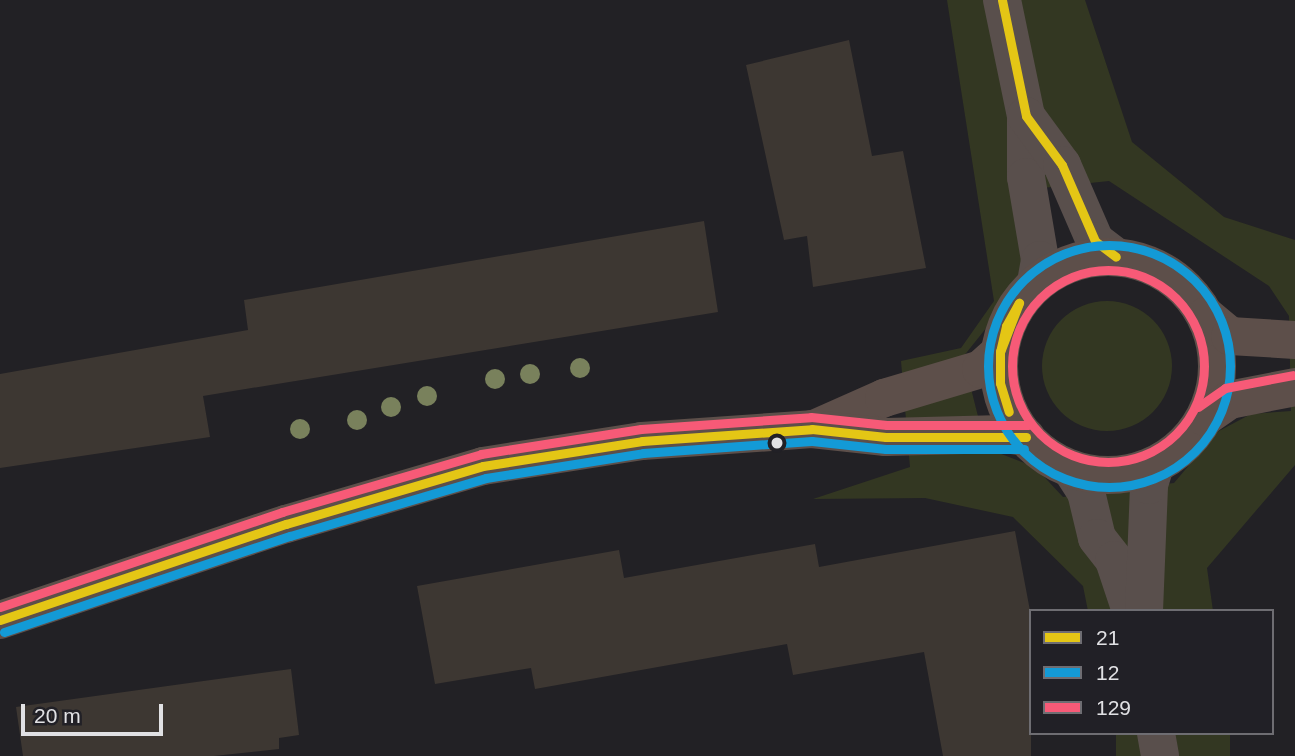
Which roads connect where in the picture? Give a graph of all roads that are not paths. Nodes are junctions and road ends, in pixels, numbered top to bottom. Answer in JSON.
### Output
{"nodes":[{"id":1,"x":1002,"y":0,"type":"edge"},
{"id":2,"x":1026,"y":116,"type":"junction"},
{"id":3,"x":1116,"y":257,"type":"junction"},
{"id":4,"x":1036,"y":283,"type":"junction"},
{"id":5,"x":1206,"y":316,"type":"junction"},
{"id":6,"x":1295,"y":340,"type":"edge"},
{"id":7,"x":1000,"y":352,"type":"junction"},
{"id":8,"x":1295,"y":387,"type":"edge"},
{"id":9,"x":1205,"y":417,"type":"junction"},
{"id":10,"x":812,"y":429,"type":"junction"},
{"id":11,"x":1026,"y":437,"type":"junction"},
{"id":12,"x":1155,"y":465,"type":"junction"},
{"id":13,"x":1071,"y":469,"type":"junction"},
{"id":14,"x":1130,"y":609,"type":"edge"},
{"id":15,"x":1144,"y":609,"type":"edge"},
{"id":16,"x":0,"y":620,"type":"edge"},
{"id":17,"x":1156,"y":735,"type":"edge"},
{"id":18,"x":1160,"y":756,"type":"edge"}],
"edges":[{"from":1,"to":2,"type":"street"},
{"from":2,"to":3,"type":"street"},
{"from":2,"to":4,"type":"street"},
{"from":3,"to":4,"type":"main road"},
{"from":3,"to":5,"type":"main road"},
{"from":4,"to":7,"type":"main road"},
{"from":5,"to":6,"type":"main road"},
{"from":5,"to":9,"type":"main road"},
{"from":7,"to":10,"type":"main road"},
{"from":7,"to":11,"type":"main road"},
{"from":8,"to":9,"type":"main road"},
{"from":9,"to":12,"type":"main road"},
{"from":10,"to":11,"type":"main road"},
{"from":10,"to":16,"type":"main road"},
{"from":11,"to":13,"type":"main road"},
{"from":12,"to":13,"type":"main road"},
{"from":12,"to":15,"type":"street"},
{"from":13,"to":14,"type":"street"},
{"from":17,"to":18,"type":"street"}]}
